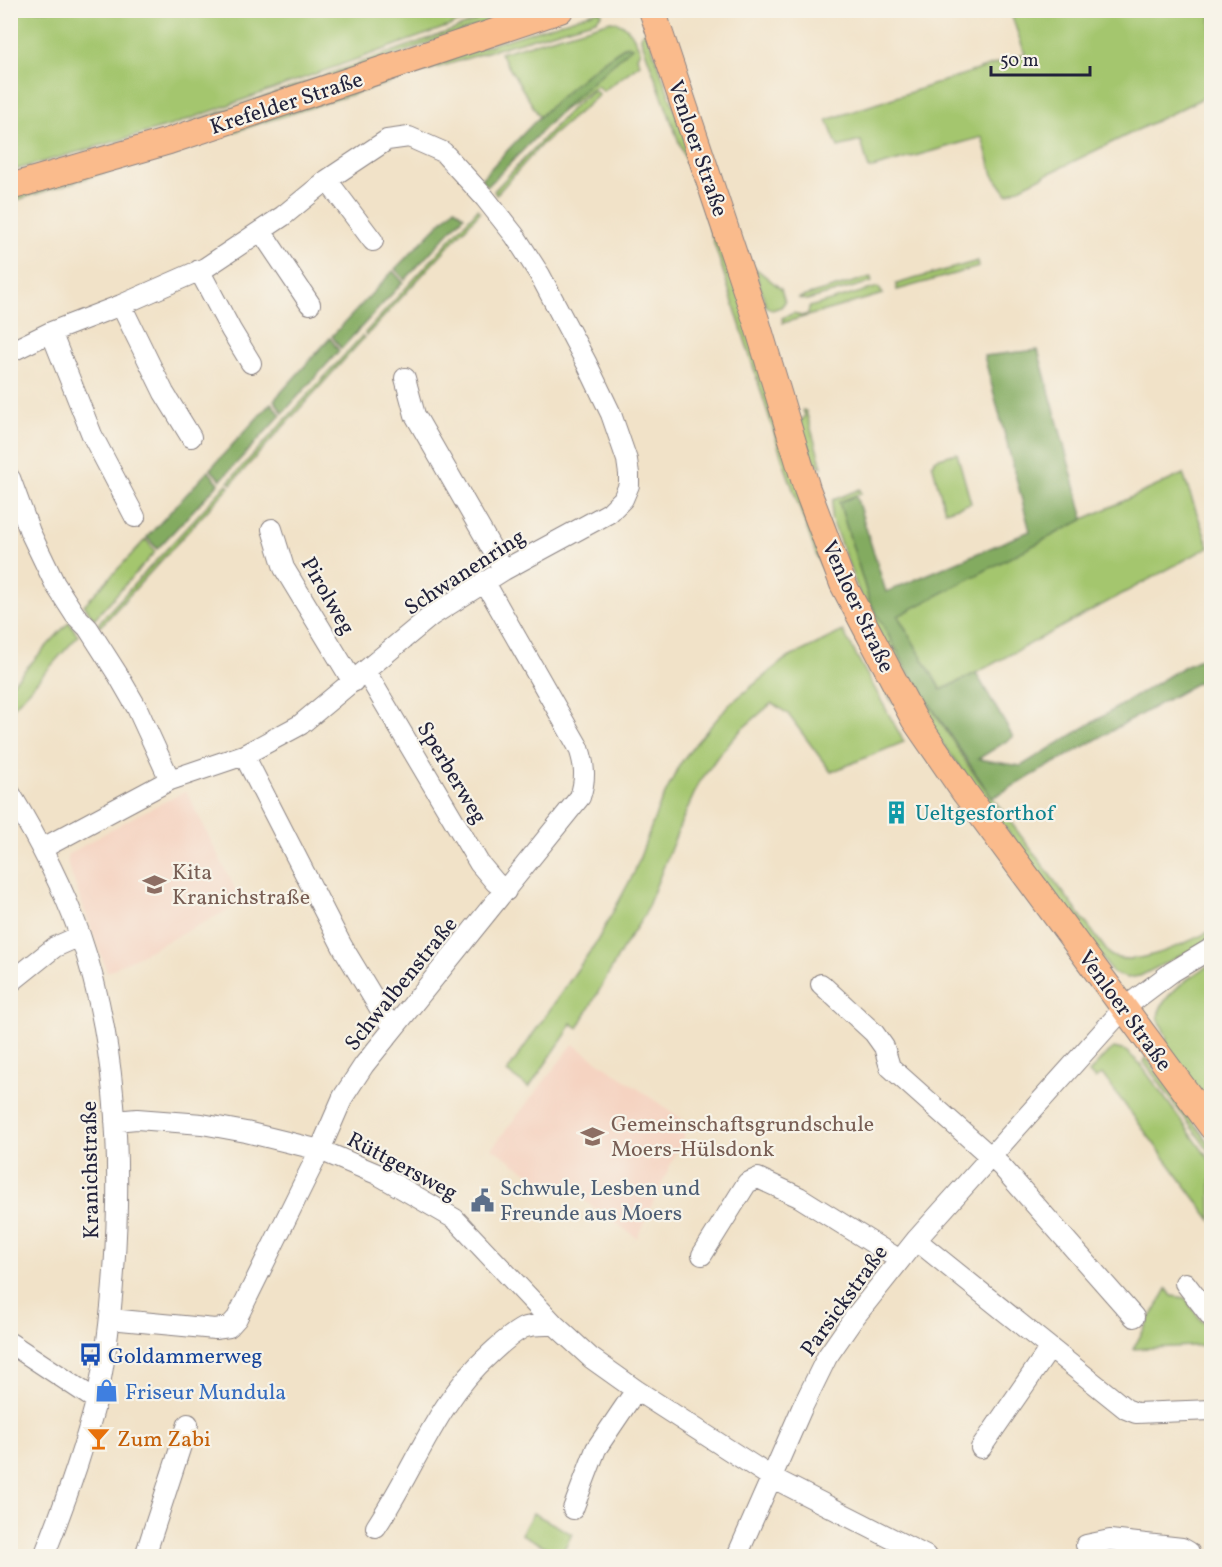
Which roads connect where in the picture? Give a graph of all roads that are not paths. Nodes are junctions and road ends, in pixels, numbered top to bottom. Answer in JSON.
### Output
{"nodes":[{"id":1,"x":560,"y":10,"type":"edge"},
{"id":2,"x":650,"y":15,"type":"edge"},
{"id":3,"x":327,"y":180,"type":"junction"},
{"id":4,"x":10,"y":187,"type":"edge"},
{"id":5,"x":261,"y":231,"type":"junction"},
{"id":6,"x":374,"y":241,"type":"dead end"},
{"id":7,"x":199,"y":270,"type":"junction"},
{"id":8,"x":310,"y":304,"type":"dead end"},
{"id":9,"x":121,"y":305,"type":"junction"},
{"id":10,"x":51,"y":332,"type":"junction"},
{"id":11,"x":10,"y":352,"type":"edge"},
{"id":12,"x":251,"y":363,"type":"dead end"},
{"id":13,"x":405,"y":378,"type":"dead end"},
{"id":14,"x":191,"y":437,"type":"dead end"},
{"id":15,"x":10,"y":478,"type":"edge"},
{"id":16,"x":135,"y":518,"type":"dead end"},
{"id":17,"x":272,"y":529,"type":"dead end"},
{"id":18,"x":504,"y":570,"type":"junction"},
{"id":19,"x":484,"y":581,"type":"junction"},
{"id":20,"x":359,"y":677,"type":"junction"},
{"id":21,"x":244,"y":755,"type":"junction"},
{"id":22,"x":170,"y":780,"type":"junction"},
{"id":23,"x":10,"y":793,"type":"edge"},
{"id":24,"x":43,"y":848,"type":"junction"},
{"id":25,"x":506,"y":891,"type":"junction"},
{"id":26,"x":80,"y":936,"type":"junction"},
{"id":27,"x":1212,"y":948,"type":"edge"},
{"id":28,"x":10,"y":983,"type":"edge"},
{"id":29,"x":821,"y":984,"type":"dead end"},
{"id":30,"x":1124,"y":1008,"type":"junction"},
{"id":31,"x":395,"y":1026,"type":"junction"},
{"id":32,"x":115,"y":1121,"type":"junction"},
{"id":33,"x":1212,"y":1127,"type":"edge"},
{"id":34,"x":320,"y":1150,"type":"junction"},
{"id":35,"x":990,"y":1157,"type":"junction"},
{"id":36,"x":916,"y":1240,"type":"junction"},
{"id":37,"x":702,"y":1255,"type":"dead end"},
{"id":38,"x":900,"y":1260,"type":"junction"},
{"id":39,"x":1185,"y":1283,"type":"dead end"},
{"id":40,"x":1134,"y":1317,"type":"dead end"},
{"id":41,"x":1212,"y":1318,"type":"edge"},
{"id":42,"x":110,"y":1319,"type":"junction"},
{"id":43,"x":555,"y":1325,"type":"junction"},
{"id":44,"x":10,"y":1343,"type":"edge"},
{"id":45,"x":1050,"y":1348,"type":"junction"},
{"id":46,"x":636,"y":1390,"type":"junction"},
{"id":47,"x":96,"y":1400,"type":"junction"},
{"id":48,"x":1212,"y":1410,"type":"edge"},
{"id":49,"x":188,"y":1424,"type":"dead end"},
{"id":50,"x":981,"y":1448,"type":"dead end"},
{"id":51,"x":771,"y":1477,"type":"junction"},
{"id":52,"x":573,"y":1509,"type":"dead end"},
{"id":53,"x":376,"y":1527,"type":"dead end"},
{"id":54,"x":1086,"y":1545,"type":"dead end"},
{"id":55,"x":44,"y":1557,"type":"edge"},
{"id":56,"x":145,"y":1557,"type":"edge"},
{"id":57,"x":737,"y":1557,"type":"edge"},
{"id":58,"x":926,"y":1557,"type":"edge"},
{"id":59,"x":1190,"y":1557,"type":"edge"}],
"edges":[{"from":1,"to":4,"type":"main road","name":"Krefelder Straße"},
{"from":2,"to":30,"type":"main road","name":"Venloer Straße"},
{"from":3,"to":5,"type":"street","name":"Schwanenring"},
{"from":3,"to":6,"type":"street"},
{"from":3,"to":18,"type":"street","name":"Schwanenring"},
{"from":5,"to":7,"type":"street","name":"Schwanenring"},
{"from":5,"to":8,"type":"street"},
{"from":7,"to":9,"type":"street","name":"Schwanenring"},
{"from":7,"to":12,"type":"street"},
{"from":9,"to":10,"type":"street","name":"Schwanenring"},
{"from":9,"to":14,"type":"street"},
{"from":10,"to":11,"type":"street","name":"Schwanenring"},
{"from":10,"to":16,"type":"street"},
{"from":13,"to":18,"type":"street"},
{"from":15,"to":22,"type":"street"},
{"from":17,"to":20,"type":"street","name":"Pirolweg"},
{"from":18,"to":19,"type":"street","name":"Schwanenring"},
{"from":19,"to":20,"type":"street","name":"Schwanenring"},
{"from":19,"to":25,"type":"street","name":"Schwalbenstraße"},
{"from":20,"to":21,"type":"street","name":"Schwanenring"},
{"from":20,"to":25,"type":"street","name":"Sperberweg"},
{"from":21,"to":22,"type":"street","name":"Schwanenring"},
{"from":21,"to":31,"type":"street"},
{"from":22,"to":24,"type":"street","name":"Schwanenring"},
{"from":23,"to":24,"type":"street","name":"Kranichstraße"},
{"from":24,"to":26,"type":"street","name":"Kranichstraße"},
{"from":25,"to":31,"type":"street","name":"Schwalbenstraße"},
{"from":26,"to":28,"type":"street"},
{"from":26,"to":32,"type":"street","name":"Kranichstraße"},
{"from":27,"to":30,"type":"street","name":"Parsickstraße"},
{"from":29,"to":35,"type":"street"},
{"from":30,"to":33,"type":"main road","name":"Venloer Straße"},
{"from":30,"to":35,"type":"street","name":"Parsickstraße"},
{"from":31,"to":34,"type":"street","name":"Schwalbenstraße"},
{"from":32,"to":34,"type":"street","name":"Rüttgersweg"},
{"from":32,"to":42,"type":"street","name":"Kranichstraße"},
{"from":34,"to":42,"type":"street","name":"Schwalbenstraße"},
{"from":34,"to":43,"type":"street","name":"Rüttgersweg"},
{"from":35,"to":36,"type":"street","name":"Parsickstraße"},
{"from":35,"to":40,"type":"street"},
{"from":36,"to":38,"type":"street","name":"Parsickstraße"},
{"from":36,"to":45,"type":"street"},
{"from":37,"to":38,"type":"street"},
{"from":38,"to":51,"type":"street","name":"Parsickstraße"},
{"from":39,"to":41,"type":"street"},
{"from":42,"to":47,"type":"street","name":"Kranichstraße"},
{"from":43,"to":46,"type":"street","name":"Rüttgersweg"},
{"from":43,"to":53,"type":"street"},
{"from":44,"to":47,"type":"street"},
{"from":45,"to":48,"type":"street"},
{"from":45,"to":50,"type":"street"},
{"from":46,"to":51,"type":"street","name":"Rüttgersweg"},
{"from":46,"to":52,"type":"street"},
{"from":47,"to":55,"type":"street","name":"Kranichstraße"},
{"from":49,"to":56,"type":"street"},
{"from":51,"to":57,"type":"street","name":"Parsickstraße"},
{"from":51,"to":58,"type":"street","name":"Rüttgersweg"},
{"from":54,"to":59,"type":"street"}]}
